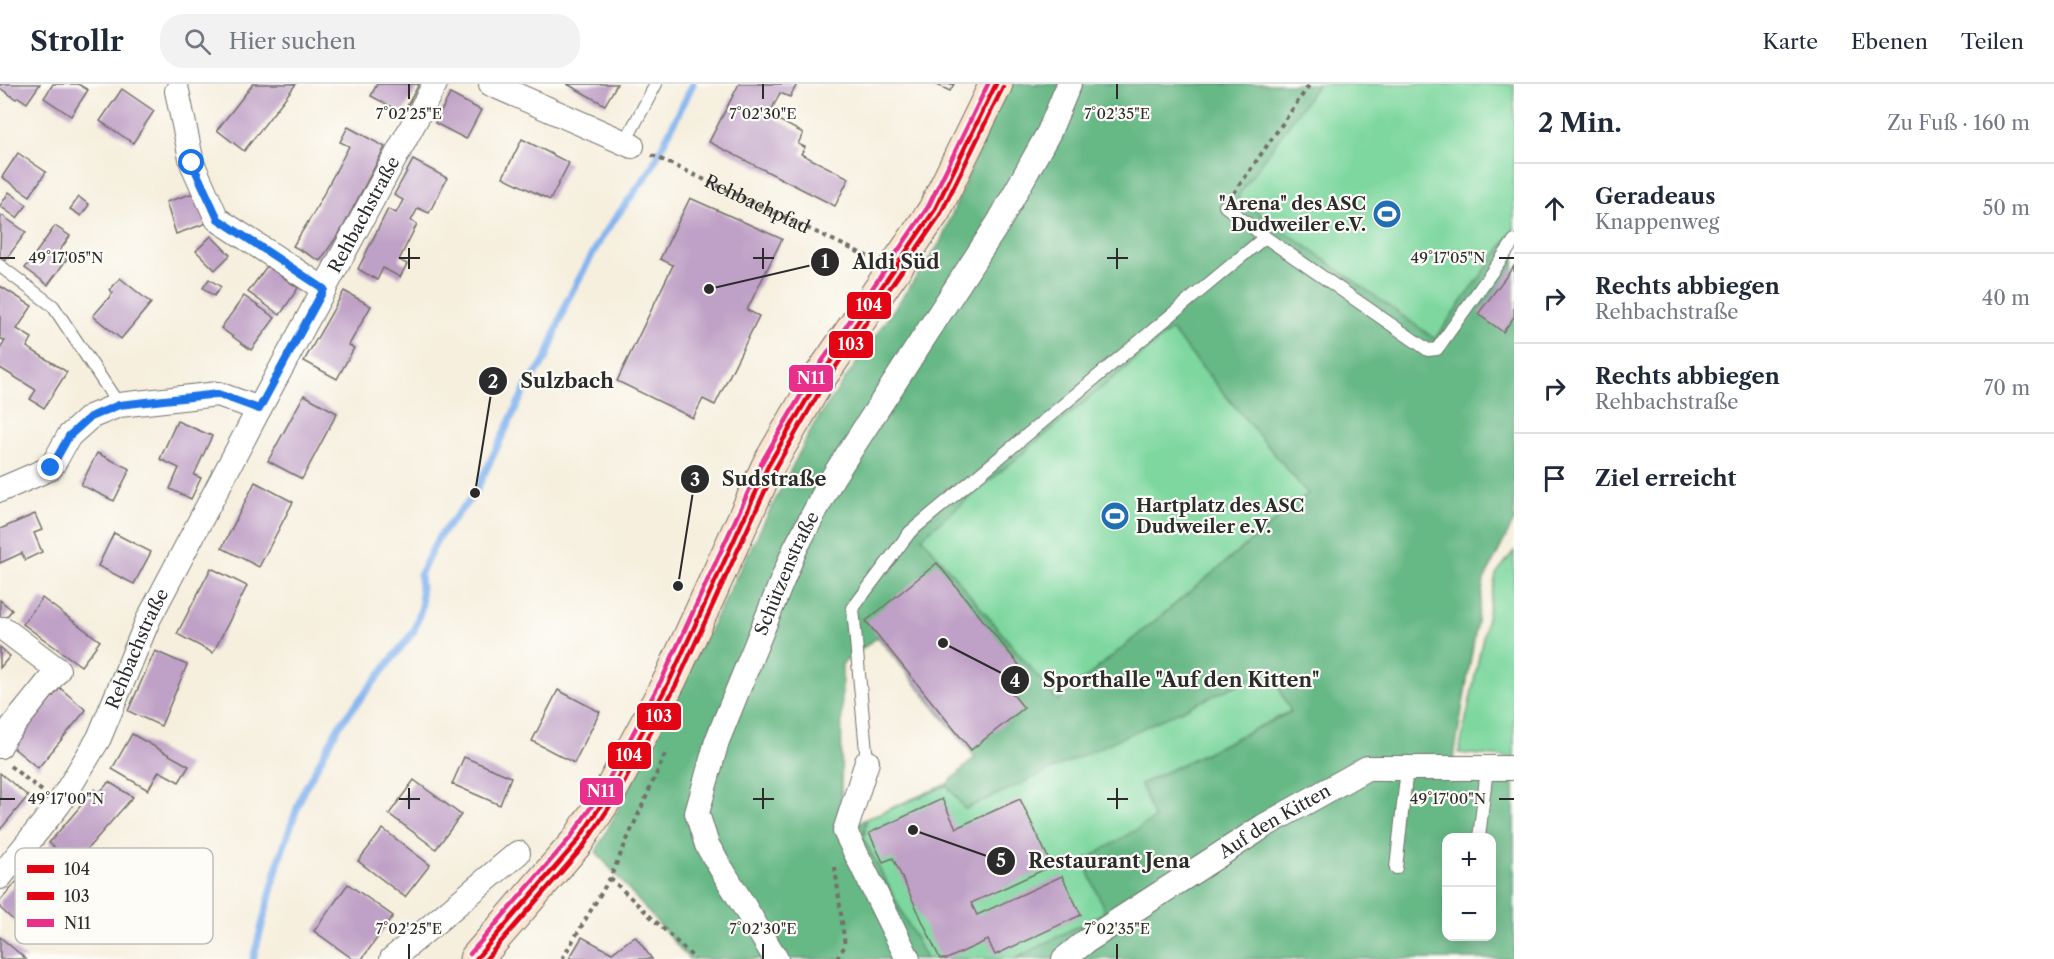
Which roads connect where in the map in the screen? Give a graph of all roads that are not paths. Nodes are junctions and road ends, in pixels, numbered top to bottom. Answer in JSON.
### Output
{"nodes":[{"id":1,"x":435,"y":84,"type":"edge"},
{"id":2,"x":490,"y":84,"type":"edge"},
{"id":3,"x":656,"y":84,"type":"edge"},
{"id":4,"x":996,"y":84,"type":"edge"},
{"id":5,"x":1069,"y":84,"type":"edge"},
{"id":6,"x":177,"y":91,"type":"dead end"},
{"id":7,"x":628,"y":144,"type":"joint"},
{"id":8,"x":1224,"y":206,"type":"road end"},
{"id":9,"x":1264,"y":237,"type":"junction"},
{"id":10,"x":1514,"y":241,"type":"edge"},
{"id":11,"x":0,"y":266,"type":"edge"},
{"id":12,"x":324,"y":289,"type":"junction"},
{"id":13,"x":119,"y":405,"type":"junction"},
{"id":14,"x":259,"y":409,"type":"junction"},
{"id":15,"x":0,"y":490,"type":"edge"},
{"id":16,"x":4,"y":629,"type":"dead end"},
{"id":17,"x":4,"y":755,"type":"edge"},
{"id":18,"x":867,"y":762,"type":"joint"},
{"id":19,"x":1407,"y":768,"type":"junction"},
{"id":20,"x":1487,"y":768,"type":"junction"},
{"id":21,"x":1514,"y":768,"type":"edge"},
{"id":22,"x":1479,"y":833,"type":"edge"},
{"id":23,"x":23,"y":848,"type":"edge"},
{"id":24,"x":518,"y":853,"type":"dead end"},
{"id":25,"x":15,"y":858,"type":"edge"},
{"id":26,"x":1396,"y":868,"type":"dead end"},
{"id":27,"x":0,"y":877,"type":"edge"},
{"id":28,"x":392,"y":959,"type":"edge"},
{"id":29,"x":476,"y":959,"type":"edge"},
{"id":30,"x":776,"y":959,"type":"edge"},
{"id":31,"x":908,"y":959,"type":"edge"},
{"id":32,"x":1064,"y":959,"type":"edge"}],
"edges":[{"from":1,"to":12,"type":"street","name":"Rehbachstraße"},
{"from":2,"to":7,"type":"street"},
{"from":3,"to":7,"type":"lane"},
{"from":4,"to":29,"type":"main road"},
{"from":5,"to":30,"type":"street","name":"Schützenstraße"},
{"from":6,"to":12,"type":"street"},
{"from":8,"to":9,"type":"lane"},
{"from":9,"to":10,"type":"lane"},
{"from":9,"to":18,"type":"lane"},
{"from":11,"to":13,"type":"lane"},
{"from":12,"to":14,"type":"street","name":"Rehbachstraße"},
{"from":13,"to":14,"type":"street"},
{"from":13,"to":15,"type":"street"},
{"from":14,"to":23,"type":"street","name":"Rehbachstraße"},
{"from":16,"to":17,"type":"street"},
{"from":18,"to":31,"type":"street"},
{"from":19,"to":20,"type":"street","name":"Auf den Kitten"},
{"from":19,"to":26,"type":"lane"},
{"from":19,"to":32,"type":"street","name":"Auf den Kitten"},
{"from":20,"to":21,"type":"street","name":"Auf den Kitten"},
{"from":20,"to":22,"type":"lane"},
{"from":24,"to":28,"type":"street"},
{"from":25,"to":27,"type":"street","name":"Rehbachstraße"}]}
